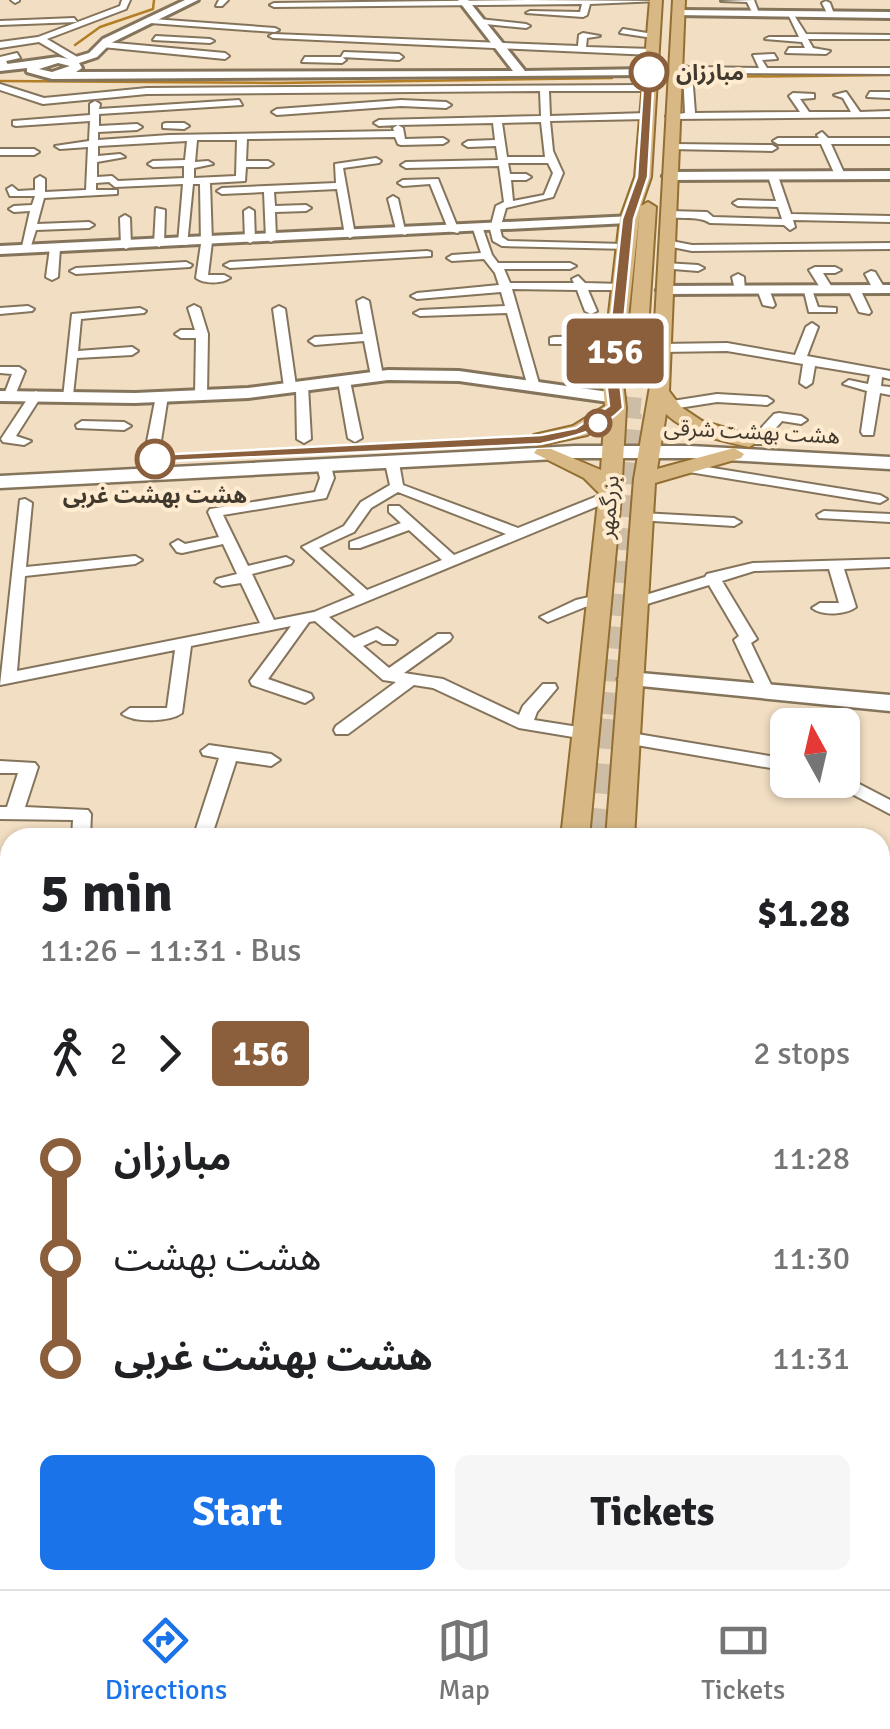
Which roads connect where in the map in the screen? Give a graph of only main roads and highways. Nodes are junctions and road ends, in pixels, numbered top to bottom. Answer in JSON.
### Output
{"nodes":[{"id":1,"x":656,"y":1,"type":"edge"},
{"id":2,"x":679,"y":6,"type":"edge"},
{"id":3,"x":669,"y":176,"type":"junction"},
{"id":4,"x":643,"y":177,"type":"junction"},
{"id":5,"x":646,"y":382,"type":"junction"},
{"id":6,"x":616,"y":403,"type":"junction"},
{"id":7,"x":649,"y":444,"type":"junction"},
{"id":8,"x":612,"y":445,"type":"junction"},
{"id":9,"x":747,"y":445,"type":"junction"},
{"id":10,"x":543,"y":446,"type":"junction"},
{"id":11,"x":890,"y":449,"type":"edge"},
{"id":12,"x":890,"y":462,"type":"edge"},
{"id":13,"x":0,"y":466,"type":"edge"},
{"id":14,"x":645,"y":479,"type":"junction"},
{"id":15,"x":0,"y":482,"type":"edge"},
{"id":16,"x":610,"y":494,"type":"junction"},
{"id":17,"x":629,"y":679,"type":"junction"},
{"id":18,"x":890,"y":703,"type":"edge"},
{"id":19,"x":585,"y":741,"type":"junction"},
{"id":20,"x":625,"y":745,"type":"junction"},
{"id":21,"x":577,"y":828,"type":"edge"},
{"id":22,"x":621,"y":828,"type":"edge"}],
"edges":[{"from":1,"to":4,"type":"main road","name":"بزرگمهر"},
{"from":2,"to":3,"type":"main road","name":"بزرگمهر"},
{"from":3,"to":5,"type":"main road","name":"بزرگمهر"},
{"from":3,"to":5,"type":"main road","name":"بزرگمهر"},
{"from":4,"to":5,"type":"main road"},
{"from":4,"to":5,"type":"main road","name":"بزرگمهر"},
{"from":5,"to":6,"type":"main road","name":"بزرگمهر"},
{"from":5,"to":7,"type":"main road","name":"بزرگمهر"},
{"from":5,"to":9,"type":"main road"},
{"from":6,"to":8,"type":"main road","name":"بزرگمهر"},
{"from":6,"to":10,"type":"main road"},
{"from":7,"to":8,"type":"main road","name":"هشت بهشت شرقی"},
{"from":7,"to":9,"type":"main road","name":"هشت بهشت شرقی"},
{"from":7,"to":14,"type":"main road","name":"بزرگمهر"},
{"from":8,"to":10,"type":"main road"},
{"from":8,"to":16,"type":"main road","name":"بزرگمهر"},
{"from":9,"to":11,"type":"main road","name":"هشت بهشت شرقی"},
{"from":9,"to":12,"type":"main road","name":"هشت بهشت شرقی"},
{"from":9,"to":14,"type":"main road"},
{"from":10,"to":13,"type":"main road"},
{"from":10,"to":15,"type":"main road"},
{"from":10,"to":16,"type":"main road"},
{"from":14,"to":17,"type":"main road","name":"بزرگمهر"},
{"from":16,"to":19,"type":"main road","name":"بزرگمهر"},
{"from":17,"to":18,"type":"main road"},
{"from":17,"to":20,"type":"main road","name":"بزرگمهر"},
{"from":19,"to":20,"type":"main road"},
{"from":19,"to":21,"type":"main road","name":"بزرگمهر"},
{"from":20,"to":22,"type":"main road","name":"بزرگمهر"}]}
